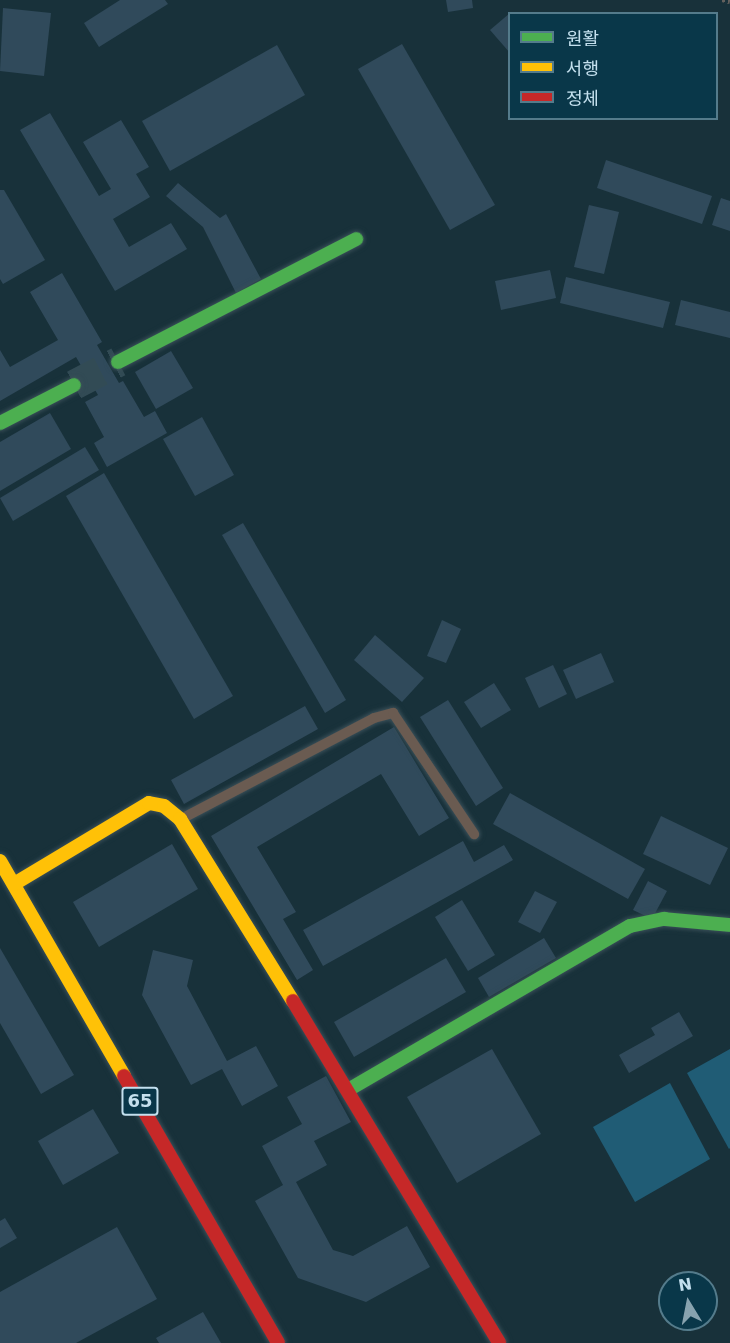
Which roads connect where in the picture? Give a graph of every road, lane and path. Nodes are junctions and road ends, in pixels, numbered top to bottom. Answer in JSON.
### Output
{"nodes":[{"id":1,"x":722,"y":0,"type":"edge"},
{"id":2,"x":730,"y":2,"type":"edge"},
{"id":3,"x":356,"y":239,"type":"dead end"},
{"id":4,"x":118,"y":362,"type":"tunnel mouth"},
{"id":5,"x":74,"y":385,"type":"tunnel mouth"},
{"id":6,"x":0,"y":423,"type":"edge"},
{"id":7,"x":180,"y":819,"type":"junction"},
{"id":8,"x":474,"y":834,"type":"dead end"},
{"id":9,"x":0,"y":861,"type":"edge"},
{"id":10,"x":14,"y":884,"type":"junction"},
{"id":11,"x":730,"y":925,"type":"edge"},
{"id":12,"x":348,"y":1090,"type":"junction"},
{"id":13,"x":278,"y":1343,"type":"edge"},
{"id":14,"x":500,"y":1343,"type":"edge"}],
"edges":[{"from":1,"to":2,"type":"path"},
{"from":3,"to":4,"type":"street"},
{"from":5,"to":6,"type":"street"},
{"from":7,"to":8,"type":"lane"},
{"from":7,"to":10,"type":"street"},
{"from":7,"to":12,"type":"street"},
{"from":9,"to":10,"type":"street","number":"65"},
{"from":10,"to":13,"type":"street","number":"65"},
{"from":11,"to":12,"type":"street"},
{"from":12,"to":14,"type":"street"}]}
